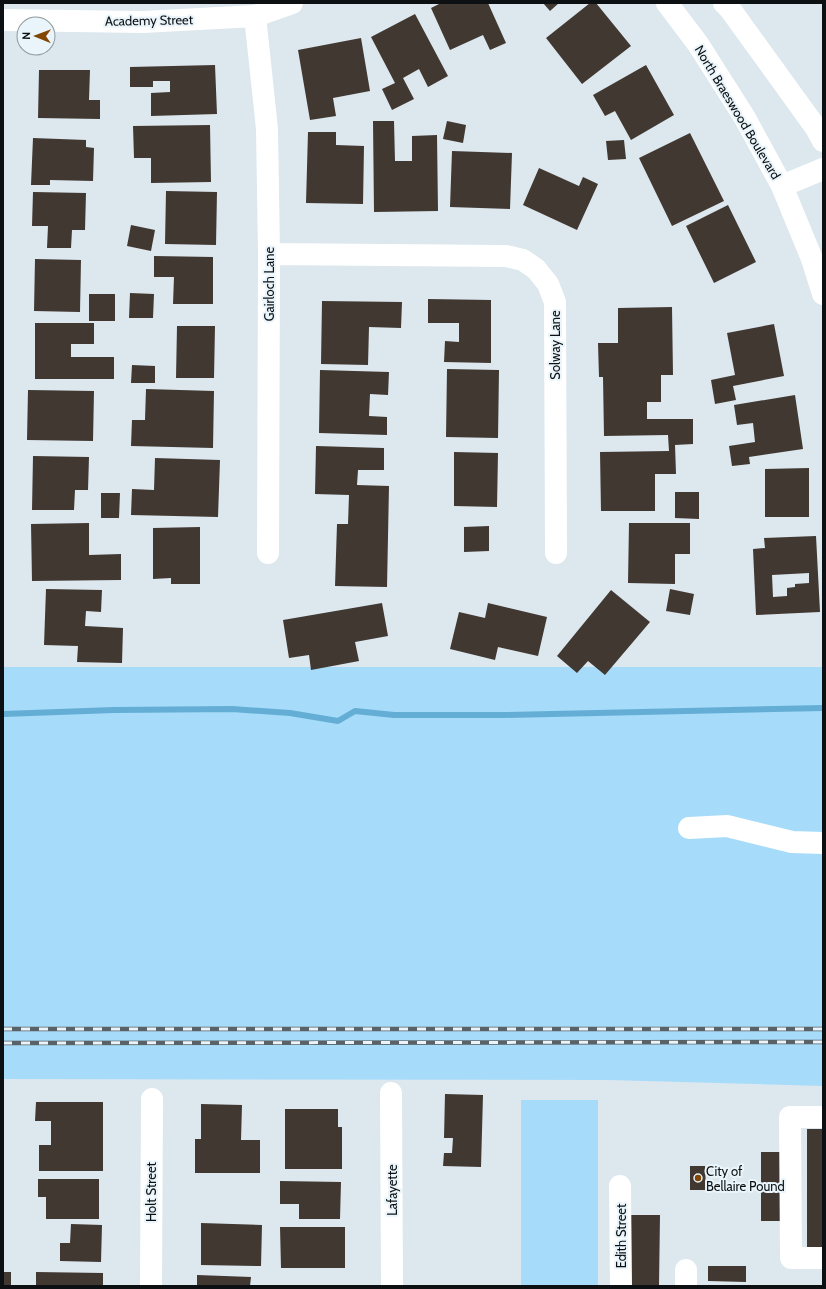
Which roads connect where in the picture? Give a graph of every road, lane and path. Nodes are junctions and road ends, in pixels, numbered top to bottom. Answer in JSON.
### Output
{"nodes":[{"id":1,"x":292,"y":3,"type":"edge"},
{"id":2,"x":667,"y":3,"type":"edge"},
{"id":3,"x":724,"y":3,"type":"edge"},
{"id":4,"x":255,"y":16,"type":"junction"},
{"id":5,"x":3,"y":20,"type":"edge"},
{"id":6,"x":823,"y":141,"type":"edge"},
{"id":7,"x":823,"y":169,"type":"edge"},
{"id":8,"x":782,"y":186,"type":"junction"},
{"id":9,"x":269,"y":254,"type":"junction"},
{"id":10,"x":823,"y":294,"type":"edge"},
{"id":11,"x":268,"y":553,"type":"dead end"},
{"id":12,"x":556,"y":553,"type":"dead end"},
{"id":13,"x":689,"y":828,"type":"dead end"},
{"id":14,"x":823,"y":843,"type":"edge"},
{"id":15,"x":391,"y":1093,"type":"dead end"},
{"id":16,"x":152,"y":1099,"type":"dead end"},
{"id":17,"x":823,"y":1117,"type":"edge"},
{"id":18,"x":620,"y":1186,"type":"dead end"},
{"id":19,"x":823,"y":1258,"type":"edge"},
{"id":20,"x":151,"y":1286,"type":"edge"},
{"id":21,"x":392,"y":1286,"type":"edge"},
{"id":22,"x":621,"y":1286,"type":"edge"}],
"edges":[{"from":1,"to":4,"type":"street","name":"Academy Street"},
{"from":2,"to":8,"type":"street","name":"North Braeswood Boulevard"},
{"from":3,"to":6,"type":"street"},
{"from":4,"to":5,"type":"street","name":"Academy Street"},
{"from":4,"to":9,"type":"street","name":"Gairloch Lane"},
{"from":7,"to":8,"type":"street"},
{"from":8,"to":10,"type":"street","name":"North Braeswood Boulevard"},
{"from":9,"to":11,"type":"street","name":"Gairloch Lane"},
{"from":9,"to":12,"type":"street","name":"Solway Lane"},
{"from":13,"to":14,"type":"street"},
{"from":15,"to":21,"type":"street","name":"Lafayette"},
{"from":16,"to":20,"type":"street","name":"Holt Street"},
{"from":17,"to":19,"type":"street"},
{"from":18,"to":22,"type":"street","name":"Edith Street"}]}
